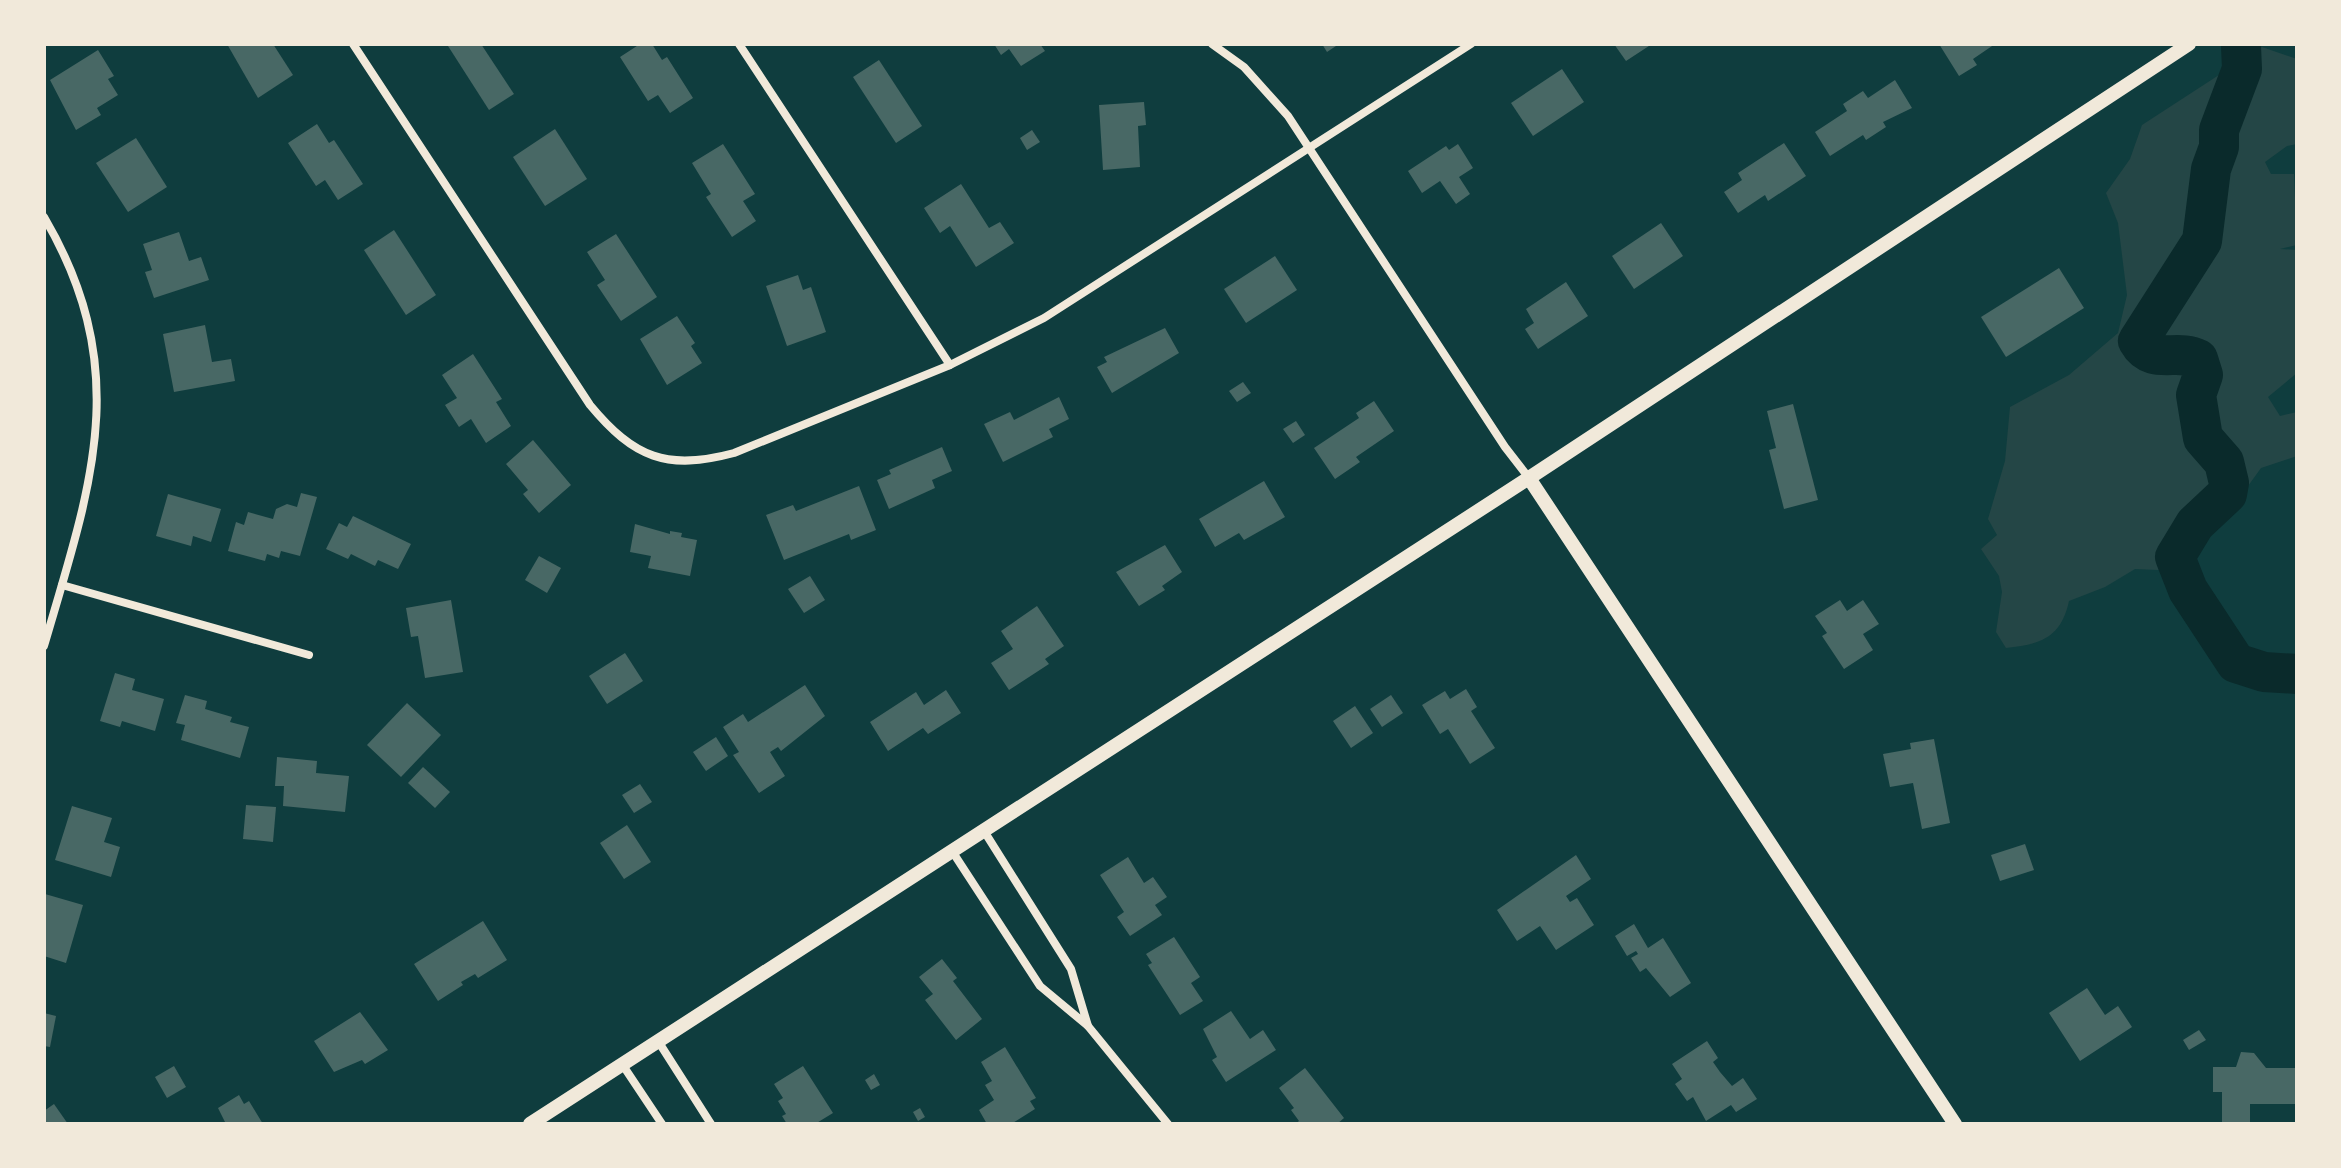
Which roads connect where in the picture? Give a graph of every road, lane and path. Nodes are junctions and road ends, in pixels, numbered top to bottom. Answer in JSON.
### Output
{"nodes":[{"id":1,"x":353,"y":44,"type":"edge"},
{"id":2,"x":739,"y":44,"type":"edge"},
{"id":3,"x":1212,"y":44,"type":"edge"},
{"id":4,"x":1471,"y":44,"type":"edge"},
{"id":5,"x":2189,"y":44,"type":"edge"},
{"id":6,"x":1310,"y":149,"type":"junction"},
{"id":7,"x":44,"y":217,"type":"edge"},
{"id":8,"x":950,"y":365,"type":"junction"},
{"id":9,"x":1529,"y":478,"type":"junction"},
{"id":10,"x":62,"y":585,"type":"junction"},
{"id":11,"x":44,"y":646,"type":"edge"},
{"id":12,"x":309,"y":655,"type":"dead end"},
{"id":13,"x":984,"y":831,"type":"junction"},
{"id":14,"x":952,"y":851,"type":"junction"},
{"id":15,"x":1088,"y":1026,"type":"junction"},
{"id":16,"x":658,"y":1041,"type":"junction"},
{"id":17,"x":622,"y":1064,"type":"junction"},
{"id":18,"x":530,"y":1124,"type":"edge"},
{"id":19,"x":662,"y":1124,"type":"edge"},
{"id":20,"x":711,"y":1124,"type":"edge"},
{"id":21,"x":1168,"y":1124,"type":"edge"},
{"id":22,"x":1955,"y":1124,"type":"edge"}],
"edges":[{"from":1,"to":8,"type":"street"},
{"from":2,"to":8,"type":"street"},
{"from":3,"to":6,"type":"street"},
{"from":4,"to":6,"type":"street"},
{"from":5,"to":9,"type":"street"},
{"from":6,"to":8,"type":"street"},
{"from":6,"to":9,"type":"street"},
{"from":7,"to":10,"type":"street"},
{"from":9,"to":13,"type":"street"},
{"from":9,"to":22,"type":"street"},
{"from":10,"to":11,"type":"street"},
{"from":10,"to":12,"type":"street"},
{"from":13,"to":14,"type":"street"},
{"from":13,"to":15,"type":"street"},
{"from":14,"to":15,"type":"street"},
{"from":14,"to":16,"type":"street"},
{"from":15,"to":21,"type":"street"},
{"from":16,"to":17,"type":"street"},
{"from":16,"to":20,"type":"street"},
{"from":17,"to":18,"type":"street"},
{"from":17,"to":19,"type":"street"}]}
